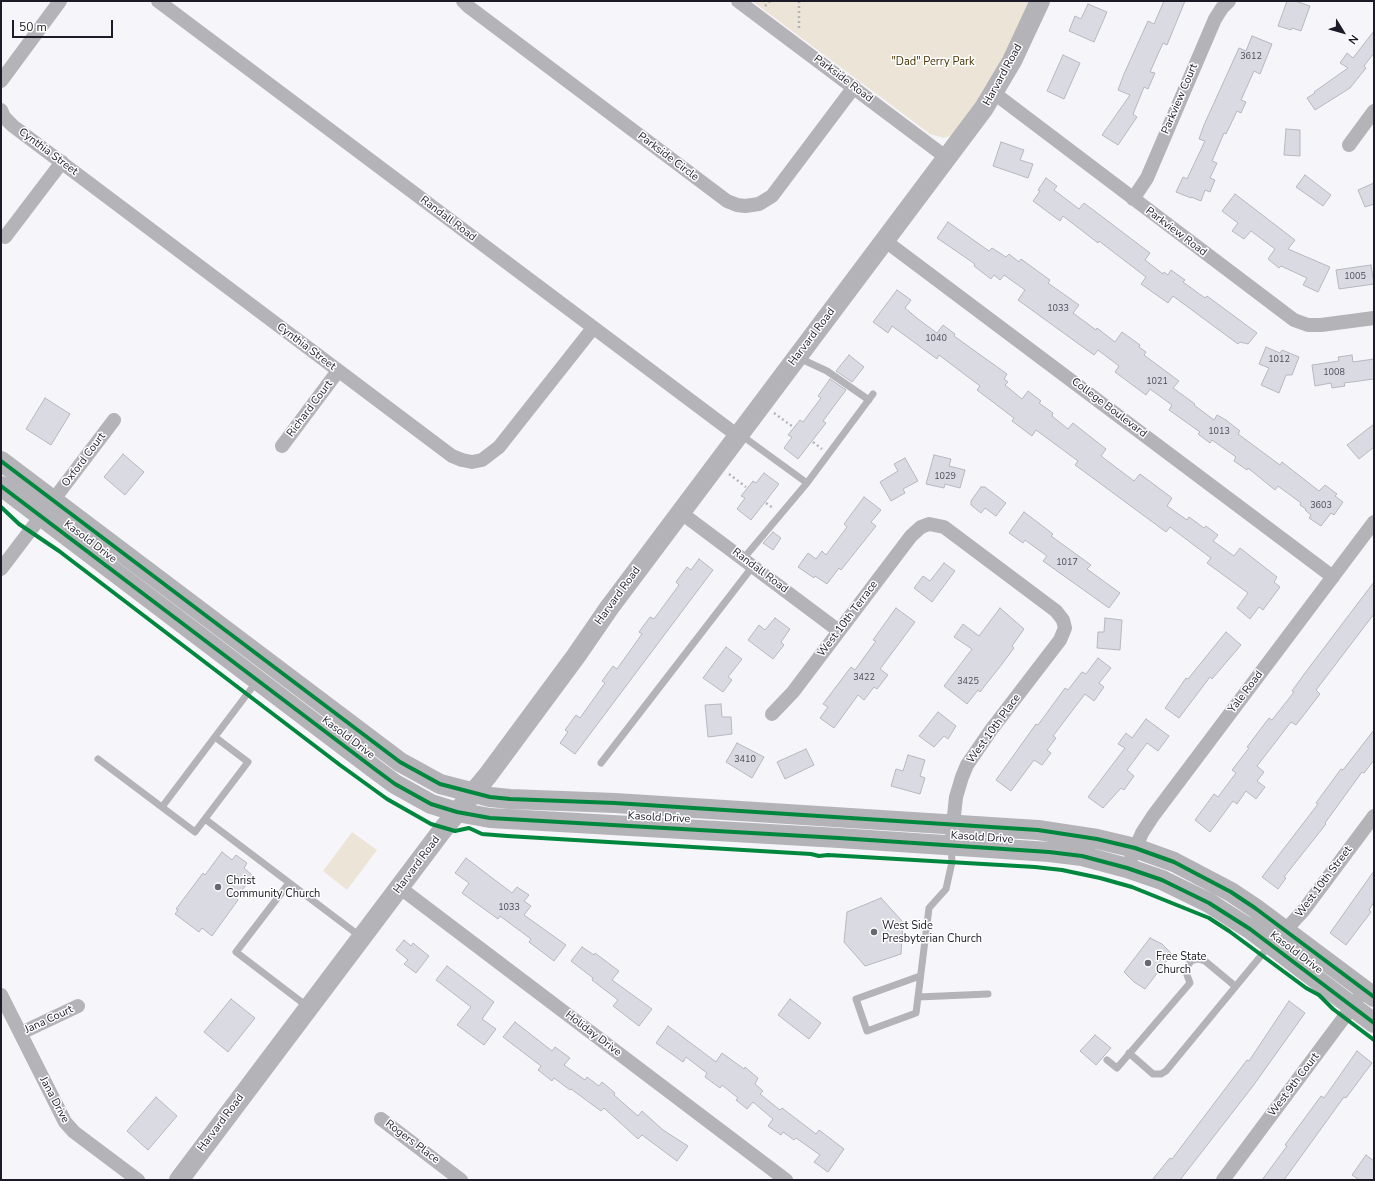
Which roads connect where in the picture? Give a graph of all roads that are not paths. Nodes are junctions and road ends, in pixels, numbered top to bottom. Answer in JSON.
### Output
{"nodes":[{"id":1,"x":60,"y":1,"type":"edge"},
{"id":2,"x":158,"y":1,"type":"edge"},
{"id":3,"x":463,"y":1,"type":"edge"},
{"id":4,"x":738,"y":1,"type":"edge"},
{"id":5,"x":1040,"y":1,"type":"edge"},
{"id":6,"x":1229,"y":1,"type":"edge"},
{"id":7,"x":1,"y":81,"type":"edge"},
{"id":8,"x":854,"y":88,"type":"junction"},
{"id":9,"x":994,"y":93,"type":"junction"},
{"id":10,"x":1,"y":110,"type":"edge"},
{"id":11,"x":1374,"y":112,"type":"edge"},
{"id":12,"x":1349,"y":145,"type":"dead end"},
{"id":13,"x":947,"y":158,"type":"junction"},
{"id":14,"x":62,"y":162,"type":"junction"},
{"id":15,"x":1133,"y":199,"type":"junction"},
{"id":16,"x":5,"y":237,"type":"dead end"},
{"id":17,"x":884,"y":240,"type":"junction"},
{"id":18,"x":1374,"y":318,"type":"edge"},
{"id":19,"x":593,"y":328,"type":"junction"},
{"id":20,"x":797,"y":357,"type":"junction"},
{"id":21,"x":338,"y":371,"type":"junction"},
{"id":22,"x":114,"y":420,"type":"dead end"},
{"id":23,"x":739,"y":435,"type":"junction"},
{"id":24,"x":282,"y":446,"type":"dead end"},
{"id":25,"x":1,"y":461,"type":"edge"},
{"id":26,"x":807,"y":483,"type":"junction"},
{"id":27,"x":1,"y":486,"type":"edge"},
{"id":28,"x":53,"y":500,"type":"junction"},
{"id":29,"x":680,"y":512,"type":"junction"},
{"id":30,"x":41,"y":516,"type":"junction"},
{"id":31,"x":1374,"y":522,"type":"edge"},
{"id":32,"x":925,"y":525,"type":"joint"},
{"id":33,"x":748,"y":563,"type":"junction"},
{"id":34,"x":1,"y":569,"type":"edge"},
{"id":35,"x":1333,"y":577,"type":"junction"},
{"id":36,"x":839,"y":631,"type":"junction"},
{"id":37,"x":258,"y":680,"type":"junction"},
{"id":38,"x":772,"y":714,"type":"dead end"},
{"id":39,"x":215,"y":737,"type":"junction"},
{"id":40,"x":98,"y":759,"type":"dead end"},
{"id":41,"x":601,"y":762,"type":"dead end"},
{"id":42,"x":473,"y":793,"type":"junction"},
{"id":43,"x":162,"y":807,"type":"junction"},
{"id":44,"x":457,"y":812,"type":"junction"},
{"id":45,"x":1374,"y":816,"type":"edge"},
{"id":46,"x":204,"y":819,"type":"junction"},
{"id":47,"x":953,"y":825,"type":"junction"},
{"id":48,"x":951,"y":845,"type":"junction"},
{"id":49,"x":1135,"y":848,"type":"junction"},
{"id":50,"x":1127,"y":868,"type":"junction"},
{"id":51,"x":289,"y":883,"type":"junction"},
{"id":52,"x":399,"y":887,"type":"junction"},
{"id":53,"x":1286,"y":930,"type":"junction"},
{"id":54,"x":361,"y":938,"type":"junction"},
{"id":55,"x":1271,"y":945,"type":"junction"},
{"id":56,"x":920,"y":976,"type":"junction"},
{"id":57,"x":1236,"y":986,"type":"junction"},
{"id":58,"x":1369,"y":993,"type":"edge"},
{"id":59,"x":988,"y":994,"type":"dead end"},
{"id":60,"x":1,"y":995,"type":"edge"},
{"id":61,"x":918,"y":997,"type":"junction"},
{"id":62,"x":78,"y":1006,"type":"dead end"},
{"id":63,"x":1352,"y":1006,"type":"junction"},
{"id":64,"x":309,"y":1008,"type":"junction"},
{"id":65,"x":1374,"y":1023,"type":"edge"},
{"id":66,"x":21,"y":1033,"type":"junction"},
{"id":67,"x":1129,"y":1053,"type":"junction"},
{"id":68,"x":1108,"y":1060,"type":"dead end"},
{"id":69,"x":381,"y":1119,"type":"dead end"},
{"id":70,"x":138,"y":1180,"type":"edge"},
{"id":71,"x":179,"y":1180,"type":"edge"},
{"id":72,"x":461,"y":1180,"type":"edge"},
{"id":73,"x":786,"y":1180,"type":"edge"},
{"id":74,"x":1223,"y":1180,"type":"edge"}],
"edges":[{"from":1,"to":7,"type":"street"},
{"from":2,"to":19,"type":"street","name":"Randall Road"},
{"from":3,"to":8,"type":"street","name":"Parkside Circle"},
{"from":4,"to":8,"type":"street","name":"Parkside Road"},
{"from":5,"to":9,"type":"main road","name":"Harvard Road"},
{"from":6,"to":15,"type":"street","name":"Parkview Court"},
{"from":8,"to":13,"type":"street","name":"Parkside Road"},
{"from":9,"to":13,"type":"main road","name":"Harvard Road"},
{"from":9,"to":15,"type":"street","name":"Parkview Road"},
{"from":10,"to":14,"type":"street","name":"Cynthia Street"},
{"from":11,"to":12,"type":"street"},
{"from":13,"to":17,"type":"main road","name":"Harvard Road"},
{"from":14,"to":16,"type":"street"},
{"from":14,"to":21,"type":"street","name":"Cynthia Street"},
{"from":15,"to":18,"type":"street","name":"Parkview Road"},
{"from":17,"to":20,"type":"main road","name":"Harvard Road"},
{"from":17,"to":35,"type":"street","name":"College Boulevard"},
{"from":19,"to":21,"type":"street","name":"Cynthia Street"},
{"from":19,"to":23,"type":"street","name":"Randall Road"},
{"from":20,"to":23,"type":"main road","name":"Harvard Road"},
{"from":20,"to":26,"type":"lane"},
{"from":21,"to":24,"type":"street","name":"Richard Court"},
{"from":22,"to":28,"type":"street","name":"Oxford Court"},
{"from":23,"to":26,"type":"lane"},
{"from":23,"to":29,"type":"main road","name":"Harvard Road"},
{"from":25,"to":28,"type":"main road","name":"Kasold Drive"},
{"from":26,"to":33,"type":"lane"},
{"from":27,"to":30,"type":"main road","name":"Kasold Drive"},
{"from":28,"to":30,"type":"street","name":"Oxford Court"},
{"from":28,"to":42,"type":"main road","name":"Kasold Drive"},
{"from":29,"to":33,"type":"street","name":"Randall Road"},
{"from":29,"to":42,"type":"main road","name":"Harvard Road"},
{"from":30,"to":34,"type":"street","name":"Oxford Court"},
{"from":30,"to":37,"type":"main road","name":"Kasold Drive"},
{"from":31,"to":35,"type":"street","name":"Yale Road"},
{"from":32,"to":36,"type":"street","name":"West 10th Terrace"},
{"from":32,"to":47,"type":"street","name":"West 10th Place"},
{"from":33,"to":36,"type":"street","name":"Randall Road"},
{"from":33,"to":41,"type":"lane"},
{"from":35,"to":49,"type":"street","name":"Yale Road"},
{"from":36,"to":38,"type":"street","name":"West 10th Terrace"},
{"from":37,"to":39,"type":"lane"},
{"from":37,"to":44,"type":"main road","name":"Kasold Drive"},
{"from":39,"to":43,"type":"lane"},
{"from":39,"to":46,"type":"lane"},
{"from":40,"to":43,"type":"lane"},
{"from":42,"to":44,"type":"main road","name":"Harvard Road"},
{"from":42,"to":47,"type":"main road","name":"Kasold Drive"},
{"from":43,"to":46,"type":"lane"},
{"from":44,"to":48,"type":"main road","name":"Kasold Drive"},
{"from":44,"to":52,"type":"main road","name":"Harvard Road"},
{"from":45,"to":53,"type":"street","name":"West 10th Street"},
{"from":46,"to":51,"type":"lane"},
{"from":47,"to":48,"type":"street","name":"West 10th Place"},
{"from":47,"to":49,"type":"main road","name":"Kasold Drive"},
{"from":48,"to":50,"type":"main road","name":"Kasold Drive"},
{"from":48,"to":56,"type":"lane"},
{"from":49,"to":50,"type":"street","name":"Yale Road"},
{"from":49,"to":53,"type":"main road","name":"Kasold Drive"},
{"from":50,"to":55,"type":"main road","name":"Kasold Drive"},
{"from":51,"to":54,"type":"lane"},
{"from":51,"to":64,"type":"lane"},
{"from":52,"to":54,"type":"main road","name":"Harvard Road"},
{"from":52,"to":73,"type":"street","name":"Holiday Drive"},
{"from":53,"to":55,"type":"street","name":"West 10th Street"},
{"from":53,"to":58,"type":"main road","name":"Kasold Drive"},
{"from":54,"to":64,"type":"main road","name":"Harvard Road"},
{"from":55,"to":57,"type":"lane"},
{"from":55,"to":63,"type":"main road","name":"Kasold Drive"},
{"from":56,"to":61,"type":"lane"},
{"from":56,"to":61,"type":"lane"},
{"from":57,"to":67,"type":"lane"},
{"from":57,"to":67,"type":"lane"},
{"from":58,"to":63,"type":"street","name":"West 9th Court"},
{"from":59,"to":61,"type":"lane"},
{"from":60,"to":66,"type":"street","name":"Jana Drive"},
{"from":62,"to":66,"type":"street","name":"Jana Court"},
{"from":63,"to":65,"type":"main road","name":"Kasold Drive"},
{"from":63,"to":74,"type":"street","name":"West 9th Court"},
{"from":64,"to":71,"type":"main road","name":"Harvard Road"},
{"from":66,"to":70,"type":"street","name":"Jana Drive"},
{"from":67,"to":68,"type":"lane"},
{"from":69,"to":72,"type":"street","name":"Rogers Place"}]}
